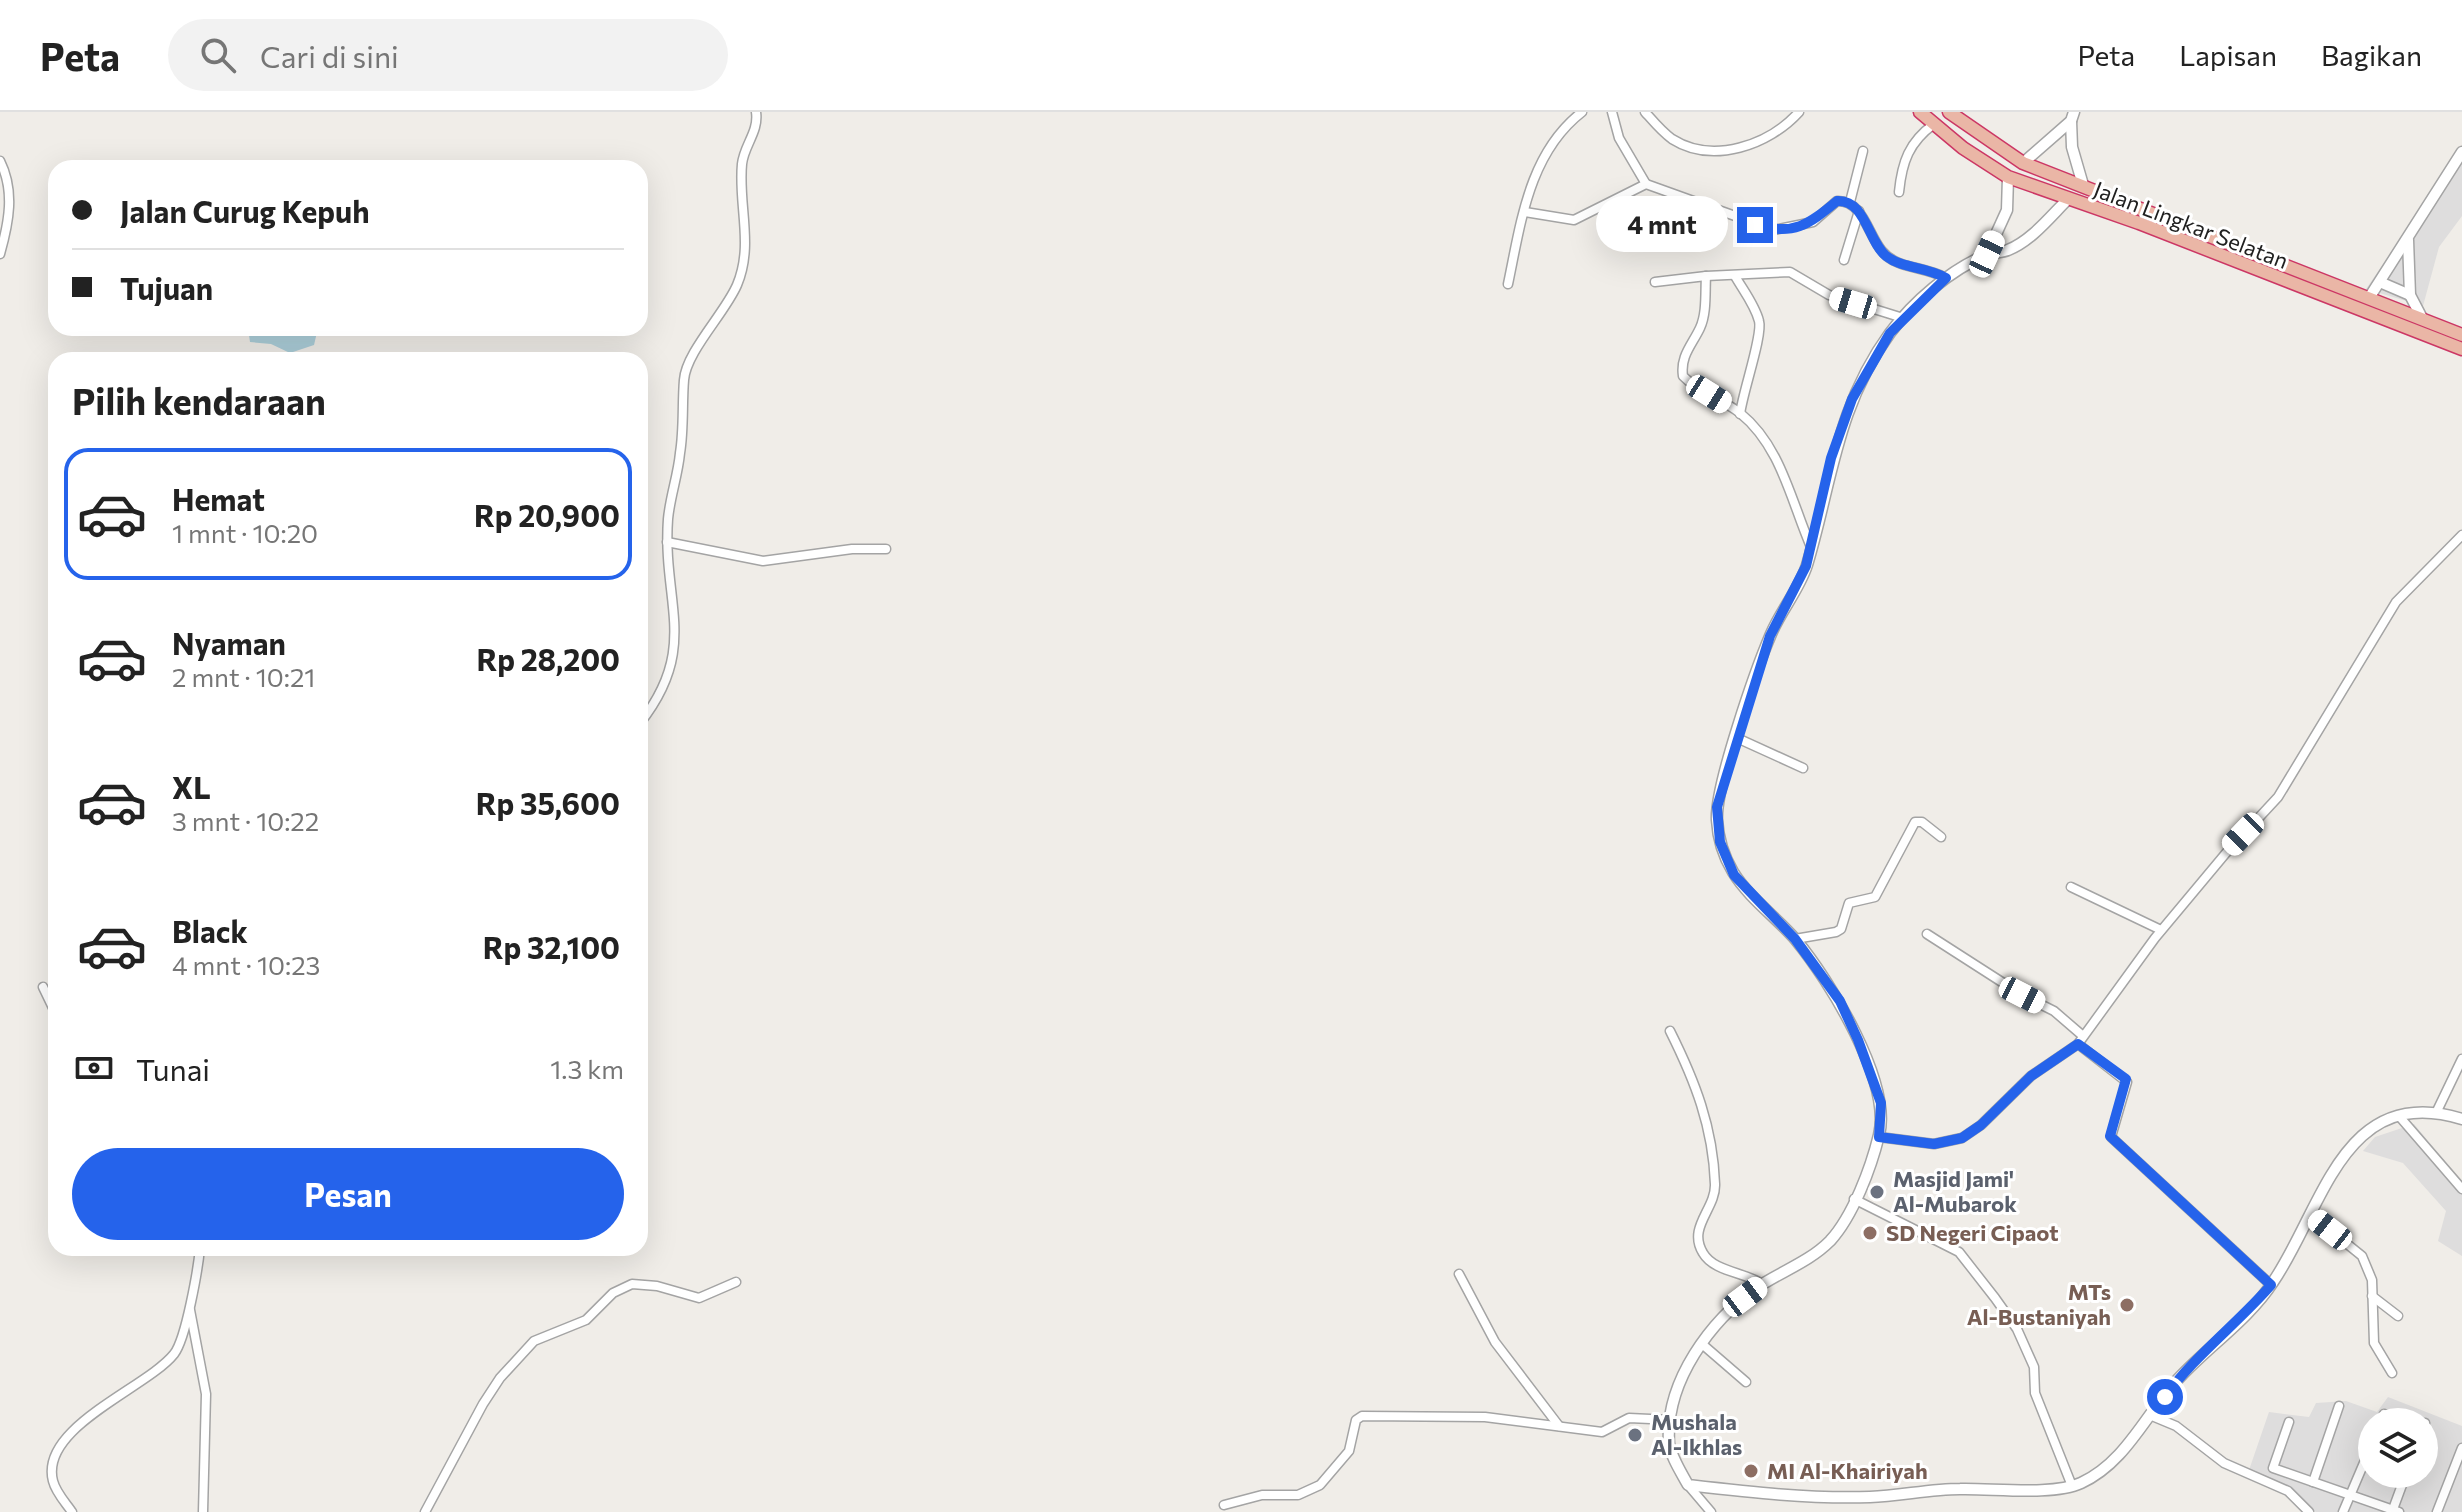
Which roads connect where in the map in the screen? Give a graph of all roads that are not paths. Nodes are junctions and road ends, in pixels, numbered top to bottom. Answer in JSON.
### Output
{"nodes":[{"id":1,"x":756,"y":112,"type":"edge"},
{"id":2,"x":1582,"y":112,"type":"edge"},
{"id":3,"x":1612,"y":112,"type":"edge"},
{"id":4,"x":1645,"y":112,"type":"edge"},
{"id":5,"x":1799,"y":112,"type":"edge"},
{"id":6,"x":1920,"y":112,"type":"edge"},
{"id":7,"x":1949,"y":112,"type":"edge"},
{"id":8,"x":2072,"y":116,"type":"edge"},
{"id":9,"x":1934,"y":124,"type":"junction"},
{"id":10,"x":1863,"y":151,"type":"dead end"},
{"id":11,"x":2462,"y":152,"type":"edge"},
{"id":12,"x":0,"y":161,"type":"edge"},
{"id":13,"x":2023,"y":163,"type":"junction"},
{"id":14,"x":2008,"y":177,"type":"junction"},
{"id":15,"x":1646,"y":184,"type":"junction"},
{"id":16,"x":2083,"y":185,"type":"junction"},
{"id":17,"x":1899,"y":192,"type":"dead end"},
{"id":18,"x":2067,"y":200,"type":"junction"},
{"id":19,"x":1850,"y":202,"type":"junction"},
{"id":20,"x":1859,"y":210,"type":"junction"},
{"id":21,"x":1525,"y":212,"type":"junction"},
{"id":22,"x":2408,"y":238,"type":"junction"},
{"id":23,"x":0,"y":254,"type":"edge"},
{"id":24,"x":1987,"y":254,"type":"junction"},
{"id":25,"x":2256,"y":254,"type":"junction"},
{"id":26,"x":1844,"y":260,"type":"dead end"},
{"id":27,"x":2249,"y":268,"type":"junction"},
{"id":28,"x":1706,"y":276,"type":"junction"},
{"id":29,"x":1735,"y":276,"type":"junction"},
{"id":30,"x":1946,"y":278,"type":"junction"},
{"id":31,"x":1655,"y":282,"type":"dead end"},
{"id":32,"x":2382,"y":283,"type":"junction"},
{"id":33,"x":1508,"y":284,"type":"dead end"},
{"id":34,"x":2410,"y":295,"type":"junction"},
{"id":35,"x":2369,"y":298,"type":"junction"},
{"id":36,"x":1903,"y":318,"type":"junction"},
{"id":37,"x":2422,"y":318,"type":"junction"},
{"id":38,"x":2462,"y":335,"type":"edge"},
{"id":39,"x":2462,"y":349,"type":"edge"},
{"id":40,"x":1740,"y":414,"type":"junction"},
{"id":41,"x":2462,"y":535,"type":"edge"},
{"id":42,"x":667,"y":542,"type":"junction"},
{"id":43,"x":1811,"y":547,"type":"junction"},
{"id":44,"x":886,"y":549,"type":"dead end"},
{"id":45,"x":648,"y":713,"type":"edge"},
{"id":46,"x":1737,"y":738,"type":"junction"},
{"id":47,"x":1803,"y":768,"type":"dead end"},
{"id":48,"x":1941,"y":837,"type":"dead end"},
{"id":49,"x":2071,"y":887,"type":"dead end"},
{"id":50,"x":2161,"y":930,"type":"junction"},
{"id":51,"x":1927,"y":934,"type":"dead end"},
{"id":52,"x":1795,"y":939,"type":"junction"},
{"id":53,"x":43,"y":987,"type":"dead end"},
{"id":54,"x":48,"y":997,"type":"edge"},
{"id":55,"x":1670,"y":1031,"type":"dead end"},
{"id":56,"x":2080,"y":1040,"type":"junction"},
{"id":57,"x":2462,"y":1059,"type":"edge"},
{"id":58,"x":2437,"y":1111,"type":"junction"},
{"id":59,"x":2399,"y":1116,"type":"junction"},
{"id":60,"x":2462,"y":1119,"type":"edge"},
{"id":61,"x":1879,"y":1137,"type":"junction"},
{"id":62,"x":2462,"y":1189,"type":"edge"},
{"id":63,"x":1854,"y":1199,"type":"junction"},
{"id":64,"x":2310,"y":1214,"type":"junction"},
{"id":65,"x":198,"y":1256,"type":"edge"},
{"id":66,"x":1459,"y":1274,"type":"dead end"},
{"id":67,"x":736,"y":1282,"type":"dead end"},
{"id":68,"x":1762,"y":1284,"type":"junction"},
{"id":69,"x":2271,"y":1285,"type":"junction"},
{"id":70,"x":2372,"y":1296,"type":"junction"},
{"id":71,"x":189,"y":1306,"type":"junction"},
{"id":72,"x":2398,"y":1316,"type":"dead end"},
{"id":73,"x":1702,"y":1344,"type":"junction"},
{"id":74,"x":2392,"y":1373,"type":"dead end"},
{"id":75,"x":1746,"y":1382,"type":"dead end"},
{"id":76,"x":2339,"y":1406,"type":"dead end"},
{"id":77,"x":2152,"y":1416,"type":"junction"},
{"id":78,"x":1672,"y":1420,"type":"junction"},
{"id":79,"x":2289,"y":1422,"type":"dead end"},
{"id":80,"x":1559,"y":1426,"type":"junction"},
{"id":81,"x":2462,"y":1448,"type":"edge"},
{"id":82,"x":2358,"y":1478,"type":"edge"},
{"id":83,"x":2313,"y":1482,"type":"junction"},
{"id":84,"x":1688,"y":1485,"type":"junction"},
{"id":85,"x":2072,"y":1486,"type":"junction"},
{"id":86,"x":2402,"y":1488,"type":"edge"},
{"id":87,"x":2351,"y":1495,"type":"junction"},
{"id":88,"x":1224,"y":1505,"type":"dead end"},
{"id":89,"x":2395,"y":1511,"type":"edge"},
{"id":90,"x":72,"y":1512,"type":"edge"},
{"id":91,"x":203,"y":1512,"type":"edge"},
{"id":92,"x":425,"y":1512,"type":"edge"},
{"id":93,"x":1711,"y":1512,"type":"edge"},
{"id":94,"x":2309,"y":1512,"type":"edge"},
{"id":95,"x":2343,"y":1512,"type":"edge"},
{"id":96,"x":2437,"y":1512,"type":"edge"}],
"edges":[{"from":1,"to":42,"type":"street"},
{"from":2,"to":21,"type":"street"},
{"from":3,"to":15,"type":"street"},
{"from":4,"to":5,"type":"street"},
{"from":6,"to":9,"type":"highway","name":"Jalan Lingkar Selatan"},
{"from":7,"to":13,"type":"highway","name":"Jalan Lingkar Selatan"},
{"from":8,"to":13,"type":"street"},
{"from":8,"to":16,"type":"street"},
{"from":9,"to":14,"type":"highway","name":"Jalan Lingkar Selatan"},
{"from":9,"to":17,"type":"street"},
{"from":10,"to":19,"type":"street"},
{"from":11,"to":22,"type":"street"},
{"from":12,"to":23,"type":"street"},
{"from":13,"to":16,"type":"highway","name":"Jalan Lingkar Selatan"},
{"from":14,"to":18,"type":"highway","name":"Jalan Lingkar Selatan"},
{"from":14,"to":24,"type":"street"},
{"from":15,"to":19,"type":"street"},
{"from":15,"to":21,"type":"street"},
{"from":16,"to":25,"type":"highway","name":"Jalan Lingkar Selatan"},
{"from":18,"to":24,"type":"street"},
{"from":18,"to":27,"type":"highway","name":"Jalan Lingkar Selatan"},
{"from":19,"to":20,"type":"street"},
{"from":20,"to":26,"type":"street"},
{"from":20,"to":30,"type":"street"},
{"from":21,"to":33,"type":"street"},
{"from":22,"to":32,"type":"street"},
{"from":22,"to":34,"type":"street"},
{"from":24,"to":30,"type":"street"},
{"from":25,"to":27,"type":"highway"},
{"from":25,"to":35,"type":"highway","name":"Jalan Lingkar Selatan"},
{"from":27,"to":39,"type":"highway","name":"Jalan Lingkar Selatan"},
{"from":28,"to":29,"type":"street"},
{"from":28,"to":31,"type":"street"},
{"from":28,"to":40,"type":"street"},
{"from":29,"to":36,"type":"street"},
{"from":29,"to":40,"type":"street"},
{"from":30,"to":36,"type":"street"},
{"from":32,"to":34,"type":"street"},
{"from":32,"to":35,"type":"street"},
{"from":34,"to":37,"type":"street"},
{"from":35,"to":37,"type":"highway","name":"Jalan Lingkar Selatan"},
{"from":36,"to":43,"type":"street"},
{"from":37,"to":38,"type":"highway","name":"Jalan Lingkar Selatan"},
{"from":40,"to":43,"type":"street"},
{"from":41,"to":50,"type":"street"},
{"from":42,"to":44,"type":"street"},
{"from":42,"to":45,"type":"street"},
{"from":43,"to":46,"type":"street"},
{"from":46,"to":47,"type":"street"},
{"from":46,"to":52,"type":"street"},
{"from":48,"to":52,"type":"street"},
{"from":49,"to":50,"type":"street"},
{"from":50,"to":56,"type":"street"},
{"from":51,"to":56,"type":"street"},
{"from":52,"to":61,"type":"street"},
{"from":53,"to":54,"type":"street"},
{"from":55,"to":68,"type":"street"},
{"from":56,"to":61,"type":"street"},
{"from":56,"to":69,"type":"street"},
{"from":57,"to":58,"type":"street"},
{"from":58,"to":59,"type":"street"},
{"from":58,"to":60,"type":"street"},
{"from":59,"to":62,"type":"street"},
{"from":59,"to":64,"type":"street"},
{"from":61,"to":63,"type":"street"},
{"from":63,"to":68,"type":"street"},
{"from":63,"to":85,"type":"street"},
{"from":64,"to":69,"type":"street"},
{"from":64,"to":70,"type":"street"},
{"from":65,"to":71,"type":"street"},
{"from":66,"to":80,"type":"street"},
{"from":67,"to":92,"type":"street"},
{"from":68,"to":73,"type":"street"},
{"from":69,"to":77,"type":"street"},
{"from":70,"to":72,"type":"street"},
{"from":70,"to":74,"type":"street"},
{"from":71,"to":90,"type":"street"},
{"from":71,"to":91,"type":"street"},
{"from":73,"to":75,"type":"street"},
{"from":73,"to":78,"type":"street"},
{"from":76,"to":83,"type":"street"},
{"from":77,"to":85,"type":"street"},
{"from":77,"to":94,"type":"street"},
{"from":78,"to":80,"type":"street"},
{"from":78,"to":84,"type":"street"},
{"from":79,"to":83,"type":"street"},
{"from":80,"to":88,"type":"street"},
{"from":81,"to":96,"type":"street"},
{"from":82,"to":87,"type":"street"},
{"from":83,"to":87,"type":"street"},
{"from":84,"to":85,"type":"street"},
{"from":84,"to":93,"type":"street"},
{"from":86,"to":89,"type":"street"},
{"from":87,"to":89,"type":"street"},
{"from":87,"to":95,"type":"street"}]}
